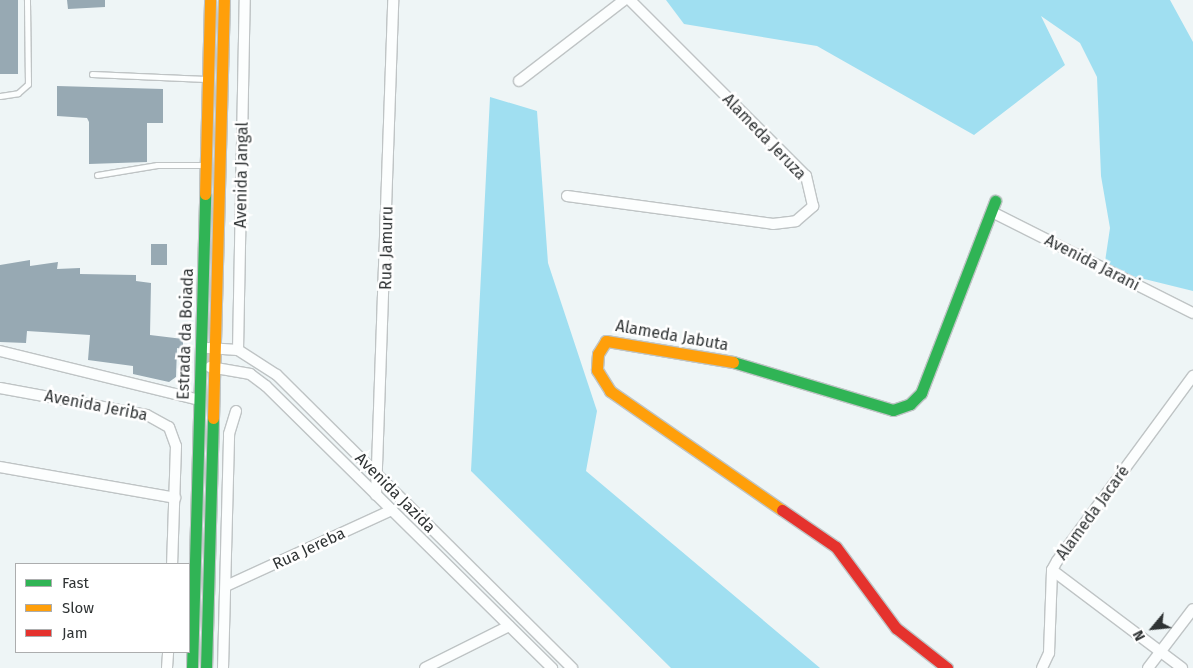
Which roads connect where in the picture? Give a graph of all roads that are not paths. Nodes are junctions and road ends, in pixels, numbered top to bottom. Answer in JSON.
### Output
{"nodes":[{"id":1,"x":27,"y":0,"type":"edge"},
{"id":2,"x":210,"y":0,"type":"edge"},
{"id":3,"x":224,"y":0,"type":"edge"},
{"id":4,"x":245,"y":0,"type":"edge"},
{"id":5,"x":393,"y":0,"type":"edge"},
{"id":6,"x":624,"y":0,"type":"edge"},
{"id":7,"x":630,"y":0,"type":"edge"},
{"id":8,"x":92,"y":74,"type":"dead end"},
{"id":9,"x":209,"y":79,"type":"junction"},
{"id":10,"x":519,"y":80,"type":"dead end"},
{"id":11,"x":0,"y":96,"type":"edge"},
{"id":12,"x":205,"y":165,"type":"junction"},
{"id":13,"x":97,"y":175,"type":"dead end"},
{"id":14,"x":567,"y":196,"type":"dead end"},
{"id":15,"x":996,"y":201,"type":"dead end"},
{"id":16,"x":992,"y":212,"type":"junction"},
{"id":17,"x":1193,"y":313,"type":"edge"},
{"id":18,"x":202,"y":348,"type":"junction"},
{"id":19,"x":216,"y":348,"type":"junction"},
{"id":20,"x":0,"y":350,"type":"edge"},
{"id":21,"x":238,"y":350,"type":"junction"},
{"id":22,"x":215,"y":367,"type":"junction"},
{"id":23,"x":201,"y":368,"type":"junction"},
{"id":24,"x":1193,"y":376,"type":"edge"},
{"id":25,"x":0,"y":388,"type":"edge"},
{"id":26,"x":200,"y":400,"type":"junction"},
{"id":27,"x":236,"y":411,"type":"dead end"},
{"id":28,"x":0,"y":467,"type":"edge"},
{"id":29,"x":379,"y":478,"type":"junction"},
{"id":30,"x":376,"y":495,"type":"junction"},
{"id":31,"x":175,"y":498,"type":"junction"},
{"id":32,"x":392,"y":510,"type":"junction"},
{"id":33,"x":172,"y":563,"type":"edge"},
{"id":34,"x":1052,"y":570,"type":"junction"},
{"id":35,"x":226,"y":586,"type":"junction"},
{"id":36,"x":1193,"y":609,"type":"edge"},
{"id":37,"x":520,"y":616,"type":"junction"},
{"id":38,"x":510,"y":626,"type":"junction"},
{"id":39,"x":1161,"y":651,"type":"junction"},
{"id":40,"x":168,"y":653,"type":"edge"},
{"id":41,"x":167,"y":668,"type":"edge"},
{"id":42,"x":192,"y":668,"type":"edge"},
{"id":43,"x":206,"y":668,"type":"edge"},
{"id":44,"x":223,"y":668,"type":"edge"},
{"id":45,"x":425,"y":668,"type":"edge"},
{"id":46,"x":552,"y":668,"type":"edge"},
{"id":47,"x":572,"y":668,"type":"edge"},
{"id":48,"x":947,"y":668,"type":"edge"},
{"id":49,"x":1042,"y":668,"type":"edge"},
{"id":50,"x":1148,"y":668,"type":"edge"},
{"id":51,"x":1182,"y":668,"type":"edge"}],
"edges":[{"from":1,"to":11,"type":"lane"},
{"from":2,"to":9,"type":"main road","name":"Estrada da Boiada"},
{"from":3,"to":19,"type":"main road","name":"Estrada da Boiada"},
{"from":4,"to":21,"type":"street","name":"Avenida Jangal"},
{"from":5,"to":29,"type":"street","name":"Rua Jamuru"},
{"from":6,"to":10,"type":"street"},
{"from":7,"to":14,"type":"street","name":"Alameda Jeruza"},
{"from":8,"to":9,"type":"lane"},
{"from":9,"to":12,"type":"main road","name":"Estrada da Boiada"},
{"from":12,"to":13,"type":"lane"},
{"from":12,"to":18,"type":"main road","name":"Estrada da Boiada"},
{"from":15,"to":16,"type":"main road","name":"Alameda Jabuta"},
{"from":16,"to":17,"type":"street","name":"Avenida Jarani"},
{"from":16,"to":48,"type":"main road","name":"Alameda Jabuta"},
{"from":18,"to":19,"type":"street","name":"Avenida Jazida"},
{"from":18,"to":23,"type":"main road","name":"Estrada da Boiada"},
{"from":19,"to":21,"type":"street","name":"Avenida Jazida"},
{"from":19,"to":22,"type":"main road","name":"Estrada da Boiada"},
{"from":20,"to":26,"type":"street"},
{"from":21,"to":29,"type":"street","name":"Avenida Jazida"},
{"from":22,"to":23,"type":"street","name":"Avenida Jazida"},
{"from":22,"to":30,"type":"street","name":"Avenida Jazida"},
{"from":22,"to":43,"type":"main road","name":"Estrada da Boiada"},
{"from":23,"to":26,"type":"main road","name":"Estrada da Boiada"},
{"from":24,"to":34,"type":"street","name":"Alameda Jacaré"},
{"from":25,"to":31,"type":"street","name":"Avenida Jeriba"},
{"from":26,"to":42,"type":"main road","name":"Estrada da Boiada"},
{"from":27,"to":35,"type":"street"},
{"from":28,"to":31,"type":"street"},
{"from":29,"to":30,"type":"street","name":"Rua Jamuru"},
{"from":29,"to":37,"type":"street","name":"Avenida Jazida"},
{"from":30,"to":32,"type":"street","name":"Avenida Jazida"},
{"from":31,"to":33,"type":"street"},
{"from":32,"to":35,"type":"street","name":"Rua Jereba"},
{"from":32,"to":38,"type":"street","name":"Avenida Jazida"},
{"from":34,"to":39,"type":"street"},
{"from":34,"to":49,"type":"street","name":"Alameda Jacaré"},
{"from":35,"to":44,"type":"street"},
{"from":36,"to":39,"type":"street"},
{"from":37,"to":38,"type":"street"},
{"from":37,"to":47,"type":"street","name":"Avenida Jazida"},
{"from":38,"to":45,"type":"street"},
{"from":38,"to":46,"type":"street","name":"Avenida Jazida"},
{"from":39,"to":50,"type":"street"},
{"from":39,"to":51,"type":"street"},
{"from":40,"to":41,"type":"street"}]}
